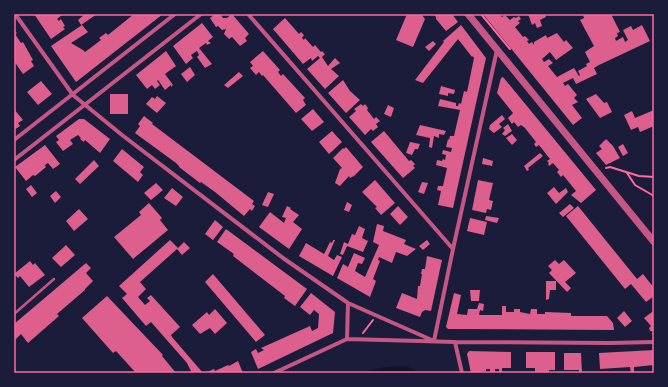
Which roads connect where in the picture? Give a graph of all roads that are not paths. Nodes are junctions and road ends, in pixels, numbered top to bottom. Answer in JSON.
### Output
{"nodes":[{"id":1,"x":15,"y":14,"type":"edge"},
{"id":2,"x":175,"y":14,"type":"edge"},
{"id":3,"x":202,"y":14,"type":"edge"},
{"id":4,"x":248,"y":14,"type":"edge"},
{"id":5,"x":468,"y":14,"type":"edge"},
{"id":6,"x":497,"y":50,"type":"junction"},
{"id":7,"x":73,"y":95,"type":"junction"},
{"id":8,"x":85,"y":104,"type":"junction"},
{"id":9,"x":14,"y":140,"type":"edge"},
{"id":10,"x":14,"y":160,"type":"edge"},
{"id":11,"x":654,"y":242,"type":"edge"},
{"id":12,"x":453,"y":249,"type":"junction"},
{"id":13,"x":54,"y":279,"type":"dead end"},
{"id":14,"x":348,"y":303,"type":"junction"},
{"id":15,"x":14,"y":314,"type":"edge"},
{"id":16,"x":347,"y":339,"type":"junction"},
{"id":17,"x":434,"y":341,"type":"junction"},
{"id":18,"x":455,"y":342,"type":"junction"},
{"id":19,"x":654,"y":342,"type":"edge"},
{"id":20,"x":274,"y":373,"type":"edge"},
{"id":21,"x":462,"y":373,"type":"edge"}],
"edges":[{"from":1,"to":7,"type":"street"},
{"from":2,"to":7,"type":"street"},
{"from":3,"to":8,"type":"street"},
{"from":4,"to":12,"type":"street"},
{"from":5,"to":6,"type":"street"},
{"from":6,"to":11,"type":"street"},
{"from":6,"to":12,"type":"street"},
{"from":7,"to":8,"type":"street"},
{"from":7,"to":9,"type":"street"},
{"from":8,"to":10,"type":"street"},
{"from":8,"to":14,"type":"street"},
{"from":12,"to":17,"type":"street"},
{"from":13,"to":15,"type":"lane"},
{"from":14,"to":16,"type":"street"},
{"from":14,"to":17,"type":"street"},
{"from":16,"to":17,"type":"street"},
{"from":16,"to":20,"type":"street"},
{"from":17,"to":18,"type":"street"},
{"from":18,"to":19,"type":"street"},
{"from":18,"to":21,"type":"street"}]}
